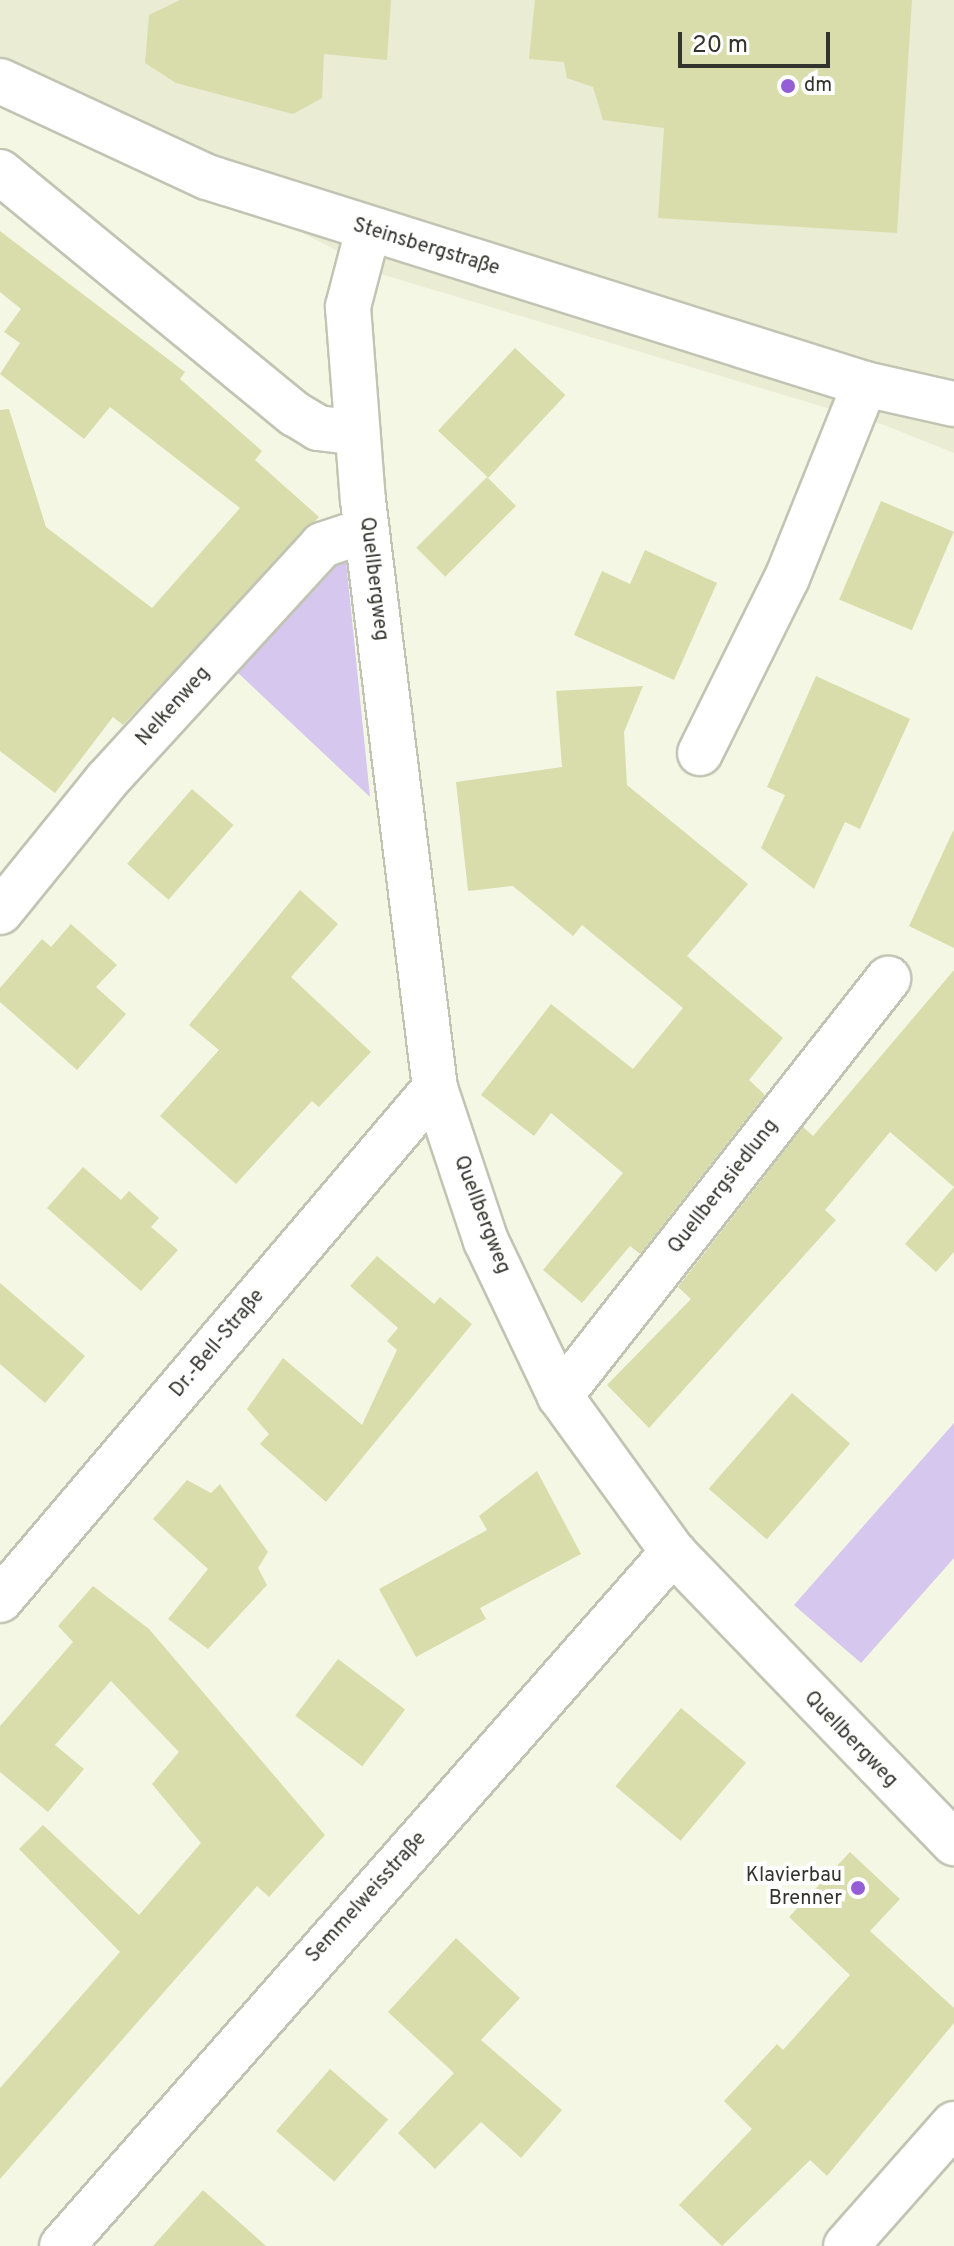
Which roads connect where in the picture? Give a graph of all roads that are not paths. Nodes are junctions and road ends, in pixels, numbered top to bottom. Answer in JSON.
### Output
{"nodes":[{"id":1,"x":0,"y":81,"type":"edge"},
{"id":2,"x":0,"y":172,"type":"edge"},
{"id":3,"x":368,"y":230,"type":"junction"},
{"id":4,"x":865,"y":384,"type":"junction"},
{"id":5,"x":954,"y":404,"type":"edge"},
{"id":6,"x":357,"y":433,"type":"junction"},
{"id":7,"x":367,"y":530,"type":"junction"},
{"id":8,"x":700,"y":753,"type":"dead end"},
{"id":9,"x":0,"y":912,"type":"edge"},
{"id":10,"x":888,"y":979,"type":"dead end"},
{"id":11,"x":435,"y":1088,"type":"junction"},
{"id":12,"x":560,"y":1396,"type":"junction"},
{"id":13,"x":673,"y":1552,"type":"junction"},
{"id":14,"x":0,"y":1600,"type":"edge"},
{"id":15,"x":954,"y":1843,"type":"edge"},
{"id":16,"x":954,"y":2124,"type":"edge"},
{"id":17,"x":62,"y":2246,"type":"edge"},
{"id":18,"x":846,"y":2246,"type":"edge"}],
"edges":[{"from":1,"to":3,"type":"street","name":"Steinsbergstraße"},
{"from":2,"to":6,"type":"street"},
{"from":3,"to":4,"type":"street","name":"Steinsbergstraße"},
{"from":3,"to":6,"type":"street","name":"Quellbergweg"},
{"from":4,"to":5,"type":"street","name":"Steinsbergstraße"},
{"from":4,"to":8,"type":"street"},
{"from":6,"to":7,"type":"street","name":"Quellbergweg"},
{"from":7,"to":9,"type":"street","name":"Nelkenweg"},
{"from":7,"to":11,"type":"street","name":"Quellbergweg"},
{"from":10,"to":12,"type":"street","name":"Quellbergsiedlung"},
{"from":11,"to":12,"type":"street","name":"Quellbergweg"},
{"from":11,"to":14,"type":"street","name":"Dr.-Bell-Straße"},
{"from":12,"to":13,"type":"street","name":"Quellbergweg"},
{"from":13,"to":15,"type":"street","name":"Quellbergweg"},
{"from":13,"to":17,"type":"street","name":"Semmelweisstraße"},
{"from":16,"to":18,"type":"street"}]}
